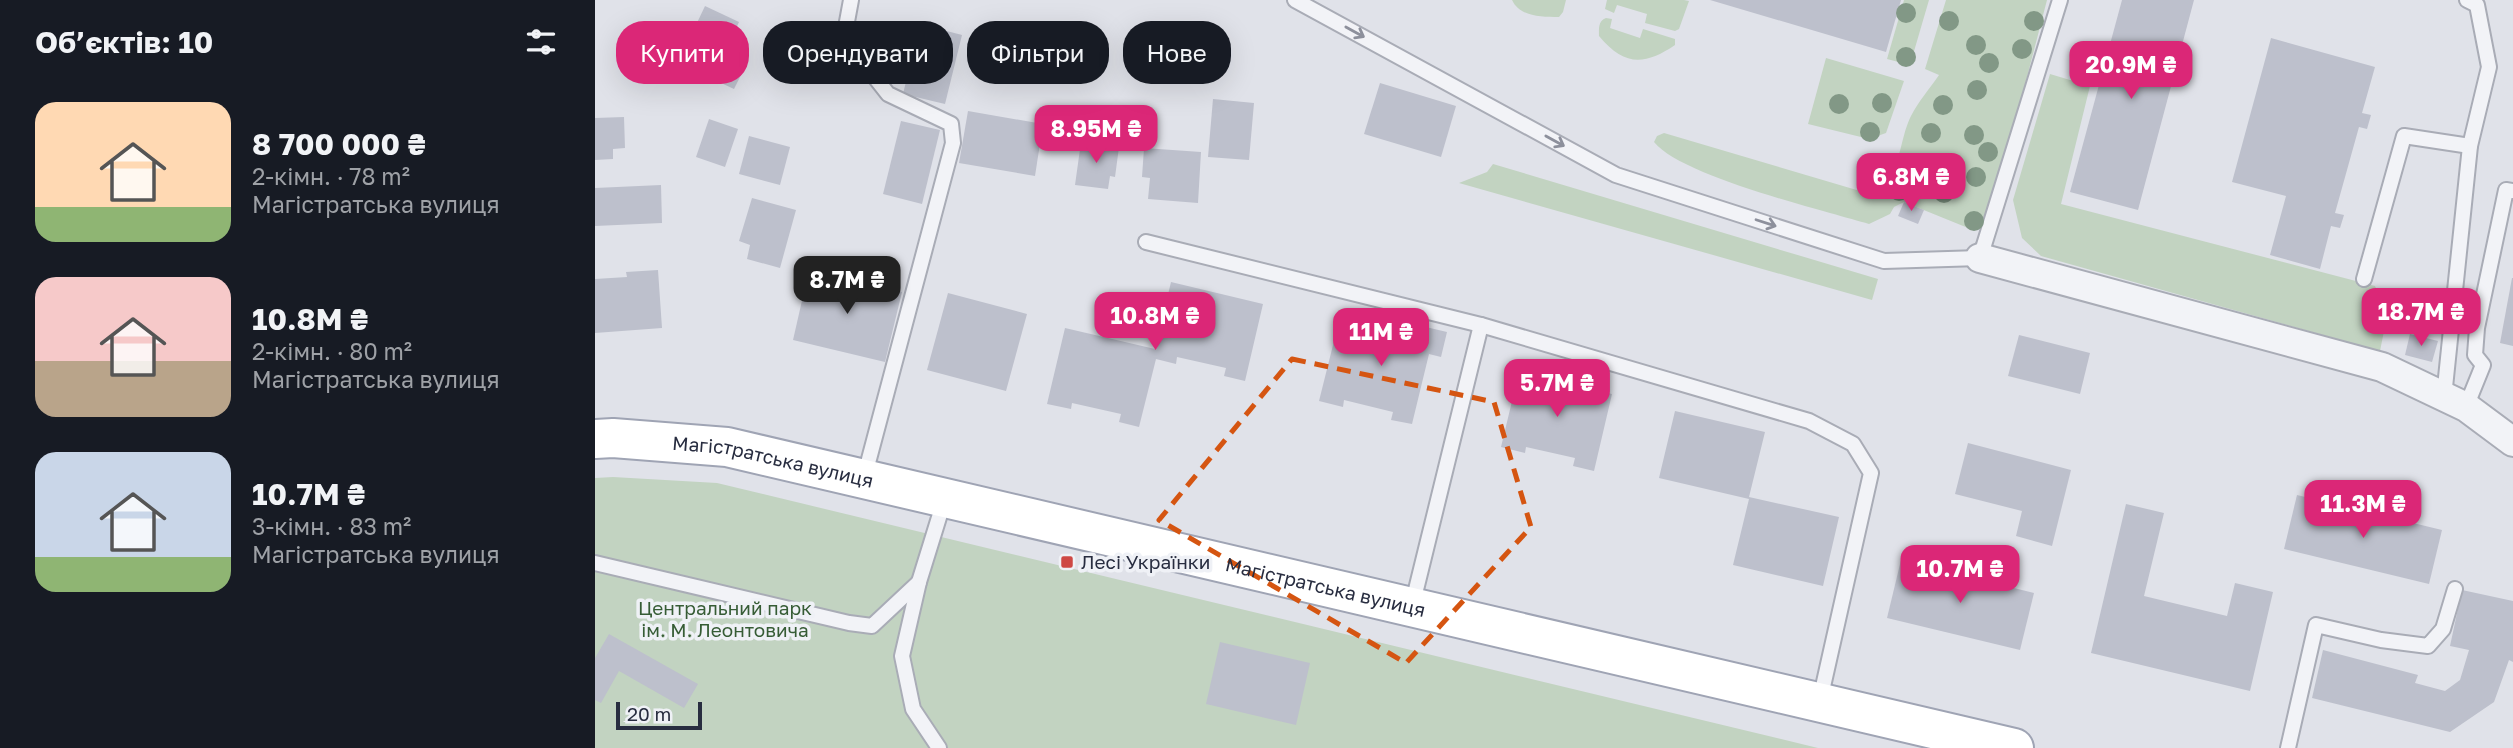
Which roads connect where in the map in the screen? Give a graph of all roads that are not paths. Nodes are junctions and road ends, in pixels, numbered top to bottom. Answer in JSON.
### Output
{"nodes":[{"id":1,"x":851,"y":0,"type":"edge"},
{"id":2,"x":1295,"y":0,"type":"edge"},
{"id":3,"x":2060,"y":0,"type":"edge"},
{"id":4,"x":2466,"y":0,"type":"edge"},
{"id":5,"x":1324,"y":7,"type":"edge"},
{"id":6,"x":2470,"y":146,"type":"junction"},
{"id":7,"x":2513,"y":191,"type":"edge"},
{"id":8,"x":1146,"y":242,"type":"dead end"},
{"id":9,"x":1980,"y":258,"type":"junction"},
{"id":10,"x":2364,"y":279,"type":"dead end"},
{"id":11,"x":1481,"y":325,"type":"junction"},
{"id":12,"x":2455,"y":402,"type":"junction"},
{"id":13,"x":595,"y":439,"type":"edge"},
{"id":14,"x":2513,"y":440,"type":"edge"},
{"id":15,"x":864,"y":480,"type":"junction"},
{"id":16,"x":946,"y":498,"type":"junction"},
{"id":17,"x":595,"y":563,"type":"edge"},
{"id":18,"x":919,"y":582,"type":"junction"},
{"id":19,"x":2455,"y":589,"type":"dead end"},
{"id":20,"x":1412,"y":607,"type":"junction"},
{"id":21,"x":1819,"y":702,"type":"junction"},
{"id":22,"x":939,"y":748,"type":"edge"},
{"id":23,"x":2014,"y":748,"type":"edge"},
{"id":24,"x":2288,"y":748,"type":"edge"}],
"edges":[{"from":1,"to":15,"type":"lane"},
{"from":2,"to":5,"type":"lane"},
{"from":3,"to":9,"type":"lane"},
{"from":4,"to":6,"type":"lane"},
{"from":5,"to":9,"type":"lane","one_way":true},
{"from":6,"to":10,"type":"lane"},
{"from":6,"to":12,"type":"lane"},
{"from":7,"to":12,"type":"lane"},
{"from":8,"to":11,"type":"lane"},
{"from":9,"to":12,"type":"street"},
{"from":11,"to":20,"type":"lane"},
{"from":11,"to":21,"type":"lane"},
{"from":12,"to":14,"type":"street"},
{"from":13,"to":15,"type":"main road","name":"Магістратська вулиця"},
{"from":15,"to":16,"type":"main road","name":"Магістратська вулиця"},
{"from":16,"to":18,"type":"lane"},
{"from":16,"to":20,"type":"main road","name":"Магістратська вулиця"},
{"from":17,"to":18,"type":"lane"},
{"from":18,"to":22,"type":"lane"},
{"from":19,"to":24,"type":"lane"},
{"from":20,"to":21,"type":"main road","name":"Магістратська вулиця"},
{"from":21,"to":23,"type":"main road","name":"Магістратська вулиця"}]}
